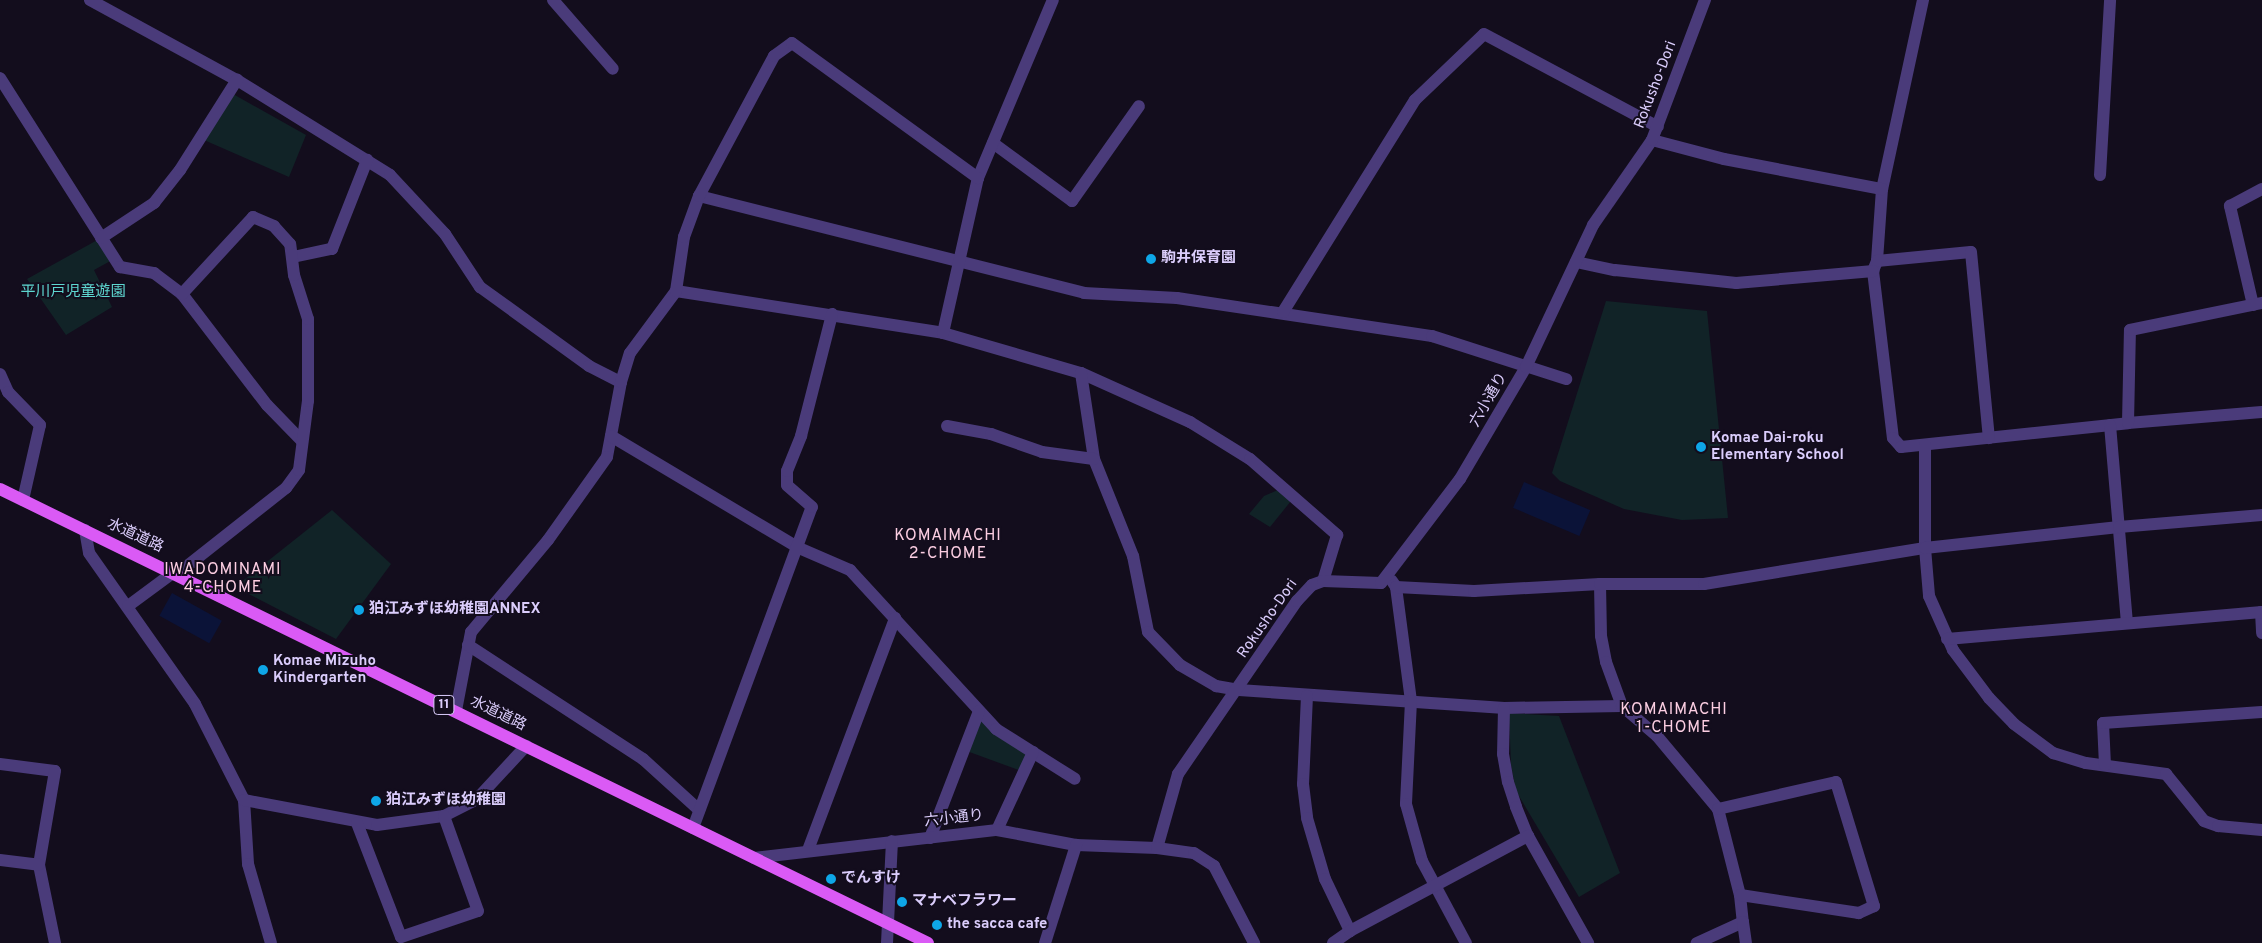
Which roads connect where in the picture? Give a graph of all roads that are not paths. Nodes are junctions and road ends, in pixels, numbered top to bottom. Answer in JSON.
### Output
{"nodes":[{"id":1,"x":90,"y":0,"type":"edge"},
{"id":2,"x":554,"y":0,"type":"edge"},
{"id":3,"x":1053,"y":0,"type":"edge"},
{"id":4,"x":1705,"y":0,"type":"edge"},
{"id":5,"x":1923,"y":0,"type":"edge"},
{"id":6,"x":2110,"y":0,"type":"edge"},
{"id":7,"x":613,"y":69,"type":"dead end"},
{"id":8,"x":0,"y":78,"type":"edge"},
{"id":9,"x":237,"y":80,"type":"junction"},
{"id":10,"x":4,"y":95,"type":"edge"},
{"id":11,"x":1139,"y":106,"type":"dead end"},
{"id":12,"x":1658,"y":127,"type":"junction"},
{"id":13,"x":1652,"y":140,"type":"junction"},
{"id":14,"x":993,"y":143,"type":"junction"},
{"id":15,"x":366,"y":160,"type":"junction"},
{"id":16,"x":2100,"y":175,"type":"dead end"},
{"id":17,"x":978,"y":178,"type":"junction"},
{"id":18,"x":2262,"y":189,"type":"edge"},
{"id":19,"x":1882,"y":190,"type":"junction"},
{"id":20,"x":699,"y":196,"type":"junction"},
{"id":21,"x":101,"y":238,"type":"junction"},
{"id":22,"x":293,"y":257,"type":"junction"},
{"id":23,"x":961,"y":261,"type":"junction"},
{"id":24,"x":1576,"y":262,"type":"junction"},
{"id":25,"x":1875,"y":266,"type":"junction"},
{"id":26,"x":676,"y":291,"type":"junction"},
{"id":27,"x":182,"y":294,"type":"junction"},
{"id":28,"x":2257,"y":304,"type":"edge"},
{"id":29,"x":1283,"y":312,"type":"junction"},
{"id":30,"x":832,"y":314,"type":"junction"},
{"id":31,"x":943,"y":333,"type":"junction"},
{"id":32,"x":1526,"y":367,"type":"junction"},
{"id":33,"x":1081,"y":373,"type":"junction"},
{"id":34,"x":0,"y":374,"type":"edge"},
{"id":35,"x":1566,"y":379,"type":"dead end"},
{"id":36,"x":621,"y":382,"type":"junction"},
{"id":37,"x":2262,"y":412,"type":"edge"},
{"id":38,"x":2128,"y":423,"type":"junction"},
{"id":39,"x":2110,"y":425,"type":"junction"},
{"id":40,"x":947,"y":426,"type":"dead end"},
{"id":41,"x":611,"y":436,"type":"junction"},
{"id":42,"x":1989,"y":438,"type":"junction"},
{"id":43,"x":302,"y":441,"type":"junction"},
{"id":44,"x":1925,"y":444,"type":"junction"},
{"id":45,"x":1094,"y":459,"type":"junction"},
{"id":46,"x":0,"y":488,"type":"edge"},
{"id":47,"x":23,"y":500,"type":"junction"},
{"id":48,"x":2262,"y":516,"type":"edge"},
{"id":49,"x":2118,"y":527,"type":"junction"},
{"id":50,"x":85,"y":530,"type":"junction"},
{"id":51,"x":798,"y":548,"type":"junction"},
{"id":52,"x":1925,"y":548,"type":"junction"},
{"id":53,"x":176,"y":573,"type":"junction"},
{"id":54,"x":1323,"y":581,"type":"junction"},
{"id":55,"x":1393,"y":582,"type":"junction"},
{"id":56,"x":1600,"y":584,"type":"junction"},
{"id":57,"x":128,"y":606,"type":"junction"},
{"id":58,"x":2261,"y":612,"type":"edge"},
{"id":59,"x":894,"y":618,"type":"junction"},
{"id":60,"x":2127,"y":622,"type":"junction"},
{"id":61,"x":2262,"y":632,"type":"edge"},
{"id":62,"x":1947,"y":639,"type":"junction"},
{"id":63,"x":468,"y":644,"type":"junction"},
{"id":64,"x":1239,"y":690,"type":"junction"},
{"id":65,"x":1307,"y":696,"type":"junction"},
{"id":66,"x":1411,"y":701,"type":"junction"},
{"id":67,"x":1622,"y":706,"type":"junction"},
{"id":68,"x":1504,"y":708,"type":"junction"},
{"id":69,"x":456,"y":711,"type":"junction"},
{"id":70,"x":978,"y":711,"type":"junction"},
{"id":71,"x":2262,"y":712,"type":"edge"},
{"id":72,"x":526,"y":746,"type":"junction"},
{"id":73,"x":1034,"y":752,"type":"junction"},
{"id":74,"x":0,"y":764,"type":"edge"},
{"id":75,"x":2105,"y":765,"type":"junction"},
{"id":76,"x":1075,"y":779,"type":"dead end"},
{"id":77,"x":244,"y":800,"type":"junction"},
{"id":78,"x":1718,"y":809,"type":"junction"},
{"id":79,"x":699,"y":810,"type":"junction"},
{"id":80,"x":444,"y":816,"type":"junction"},
{"id":81,"x":358,"y":823,"type":"junction"},
{"id":82,"x":693,"y":828,"type":"junction"},
{"id":83,"x":997,"y":830,"type":"junction"},
{"id":84,"x":2262,"y":830,"type":"edge"},
{"id":85,"x":1528,"y":836,"type":"junction"},
{"id":86,"x":930,"y":838,"type":"junction"},
{"id":87,"x":892,"y":841,"type":"junction"},
{"id":88,"x":1076,"y":844,"type":"junction"},
{"id":89,"x":1158,"y":848,"type":"junction"},
{"id":90,"x":808,"y":850,"type":"junction"},
{"id":91,"x":754,"y":858,"type":"junction"},
{"id":92,"x":0,"y":860,"type":"edge"},
{"id":93,"x":39,"y":865,"type":"junction"},
{"id":94,"x":1436,"y":883,"type":"junction"},
{"id":95,"x":1740,"y":896,"type":"junction"},
{"id":96,"x":1743,"y":922,"type":"junction"},
{"id":97,"x":888,"y":923,"type":"junction"},
{"id":98,"x":1350,"y":930,"type":"junction"},
{"id":99,"x":55,"y":943,"type":"edge"},
{"id":100,"x":271,"y":943,"type":"edge"},
{"id":101,"x":888,"y":943,"type":"edge"},
{"id":102,"x":928,"y":943,"type":"edge"},
{"id":103,"x":1045,"y":943,"type":"edge"},
{"id":104,"x":1254,"y":943,"type":"edge"},
{"id":105,"x":1333,"y":943,"type":"edge"},
{"id":106,"x":1466,"y":943,"type":"edge"},
{"id":107,"x":1588,"y":943,"type":"edge"},
{"id":108,"x":1697,"y":943,"type":"edge"},
{"id":109,"x":1746,"y":943,"type":"edge"}],
"edges":[{"from":1,"to":9,"type":"street"},
{"from":2,"to":7,"type":"street"},
{"from":3,"to":14,"type":"street"},
{"from":4,"to":12,"type":"street","name":"Rokusho-Dori"},
{"from":5,"to":19,"type":"street"},
{"from":6,"to":16,"type":"street"},
{"from":8,"to":10,"type":"street"},
{"from":9,"to":15,"type":"street"},
{"from":9,"to":21,"type":"street"},
{"from":10,"to":21,"type":"street"},
{"from":11,"to":14,"type":"street"},
{"from":12,"to":13,"type":"street","name":"Rokusho-Dori"},
{"from":12,"to":29,"type":"street"},
{"from":13,"to":19,"type":"street"},
{"from":13,"to":24,"type":"street","name":"六小通り"},
{"from":14,"to":17,"type":"street"},
{"from":15,"to":22,"type":"street"},
{"from":15,"to":36,"type":"street"},
{"from":17,"to":20,"type":"street"},
{"from":17,"to":23,"type":"street"},
{"from":18,"to":28,"type":"street"},
{"from":19,"to":25,"type":"street"},
{"from":20,"to":23,"type":"street"},
{"from":20,"to":26,"type":"street"},
{"from":21,"to":27,"type":"street"},
{"from":22,"to":27,"type":"street"},
{"from":22,"to":43,"type":"street"},
{"from":23,"to":29,"type":"street"},
{"from":23,"to":31,"type":"street"},
{"from":24,"to":25,"type":"street"},
{"from":24,"to":32,"type":"street","name":"六小通り"},
{"from":25,"to":42,"type":"street"},
{"from":25,"to":44,"type":"street"},
{"from":26,"to":30,"type":"street"},
{"from":26,"to":36,"type":"street"},
{"from":27,"to":43,"type":"street"},
{"from":28,"to":38,"type":"street"},
{"from":29,"to":32,"type":"street"},
{"from":30,"to":31,"type":"street"},
{"from":30,"to":51,"type":"street"},
{"from":31,"to":33,"type":"street"},
{"from":32,"to":35,"type":"street"},
{"from":32,"to":55,"type":"street","name":"六小通り"},
{"from":33,"to":45,"type":"street"},
{"from":33,"to":54,"type":"street"},
{"from":34,"to":47,"type":"street"},
{"from":36,"to":41,"type":"street"},
{"from":37,"to":38,"type":"street"},
{"from":38,"to":39,"type":"street"},
{"from":39,"to":42,"type":"street"},
{"from":39,"to":49,"type":"street"},
{"from":40,"to":45,"type":"street"},
{"from":41,"to":51,"type":"street"},
{"from":41,"to":63,"type":"street"},
{"from":42,"to":44,"type":"street"},
{"from":43,"to":53,"type":"street"},
{"from":44,"to":52,"type":"street"},
{"from":45,"to":64,"type":"street"},
{"from":46,"to":47,"type":"main road","name":"水道道路","number":"11"},
{"from":47,"to":50,"type":"main road","name":"水道道路","number":"11"},
{"from":48,"to":49,"type":"street"},
{"from":49,"to":52,"type":"street"},
{"from":49,"to":60,"type":"street"},
{"from":50,"to":53,"type":"main road","name":"水道道路","number":"11"},
{"from":50,"to":57,"type":"street"},
{"from":51,"to":59,"type":"street"},
{"from":51,"to":79,"type":"street"},
{"from":52,"to":56,"type":"street"},
{"from":52,"to":62,"type":"street"},
{"from":53,"to":57,"type":"street"},
{"from":53,"to":69,"type":"main road","name":"水道道路","number":"11"},
{"from":54,"to":55,"type":"street","name":"Rokusho-Dori"},
{"from":54,"to":64,"type":"street","name":"Rokusho-Dori"},
{"from":55,"to":56,"type":"street"},
{"from":55,"to":66,"type":"street"},
{"from":56,"to":67,"type":"street"},
{"from":57,"to":77,"type":"street"},
{"from":58,"to":60,"type":"street"},
{"from":58,"to":61,"type":"street"},
{"from":59,"to":70,"type":"street"},
{"from":59,"to":90,"type":"street"},
{"from":60,"to":62,"type":"street"},
{"from":62,"to":75,"type":"street"},
{"from":63,"to":69,"type":"street"},
{"from":63,"to":79,"type":"street"},
{"from":64,"to":65,"type":"street"},
{"from":64,"to":89,"type":"street","name":"Rokusho-Dori"},
{"from":65,"to":66,"type":"street"},
{"from":65,"to":98,"type":"street"},
{"from":66,"to":68,"type":"street"},
{"from":66,"to":94,"type":"street"},
{"from":67,"to":68,"type":"street"},
{"from":67,"to":78,"type":"street"},
{"from":68,"to":85,"type":"street"},
{"from":69,"to":72,"type":"main road","name":"水道道路","number":"11"},
{"from":70,"to":73,"type":"street"},
{"from":70,"to":86,"type":"street"},
{"from":71,"to":75,"type":"street"},
{"from":72,"to":80,"type":"street"},
{"from":72,"to":82,"type":"main road","name":"水道道路","number":"11"},
{"from":73,"to":76,"type":"street"},
{"from":73,"to":83,"type":"street"},
{"from":74,"to":93,"type":"street"},
{"from":75,"to":84,"type":"street"},
{"from":77,"to":81,"type":"street"},
{"from":77,"to":100,"type":"street"},
{"from":78,"to":95,"type":"street"},
{"from":78,"to":95,"type":"street"},
{"from":79,"to":82,"type":"street"},
{"from":80,"to":81,"type":"street"},
{"from":80,"to":81,"type":"street"},
{"from":82,"to":91,"type":"main road","name":"水道道路","number":"11"},
{"from":83,"to":86,"type":"street","name":"六小通り"},
{"from":83,"to":88,"type":"street","name":"六小通り"},
{"from":85,"to":94,"type":"street"},
{"from":85,"to":107,"type":"street"},
{"from":86,"to":87,"type":"street","name":"六小通り"},
{"from":87,"to":90,"type":"street","name":"六小通り"},
{"from":87,"to":97,"type":"street"},
{"from":88,"to":89,"type":"street","name":"六小通り"},
{"from":88,"to":103,"type":"street"},
{"from":89,"to":104,"type":"street","name":"六小通り"},
{"from":90,"to":91,"type":"street","name":"六小通り"},
{"from":91,"to":97,"type":"main road","name":"水道道路","number":"11"},
{"from":92,"to":93,"type":"street"},
{"from":93,"to":99,"type":"street"},
{"from":94,"to":98,"type":"street"},
{"from":94,"to":106,"type":"street"},
{"from":95,"to":96,"type":"street"},
{"from":96,"to":108,"type":"street"},
{"from":96,"to":109,"type":"street"},
{"from":97,"to":101,"type":"street"},
{"from":97,"to":102,"type":"main road","name":"水道道路","number":"11"},
{"from":98,"to":105,"type":"street"}]}
